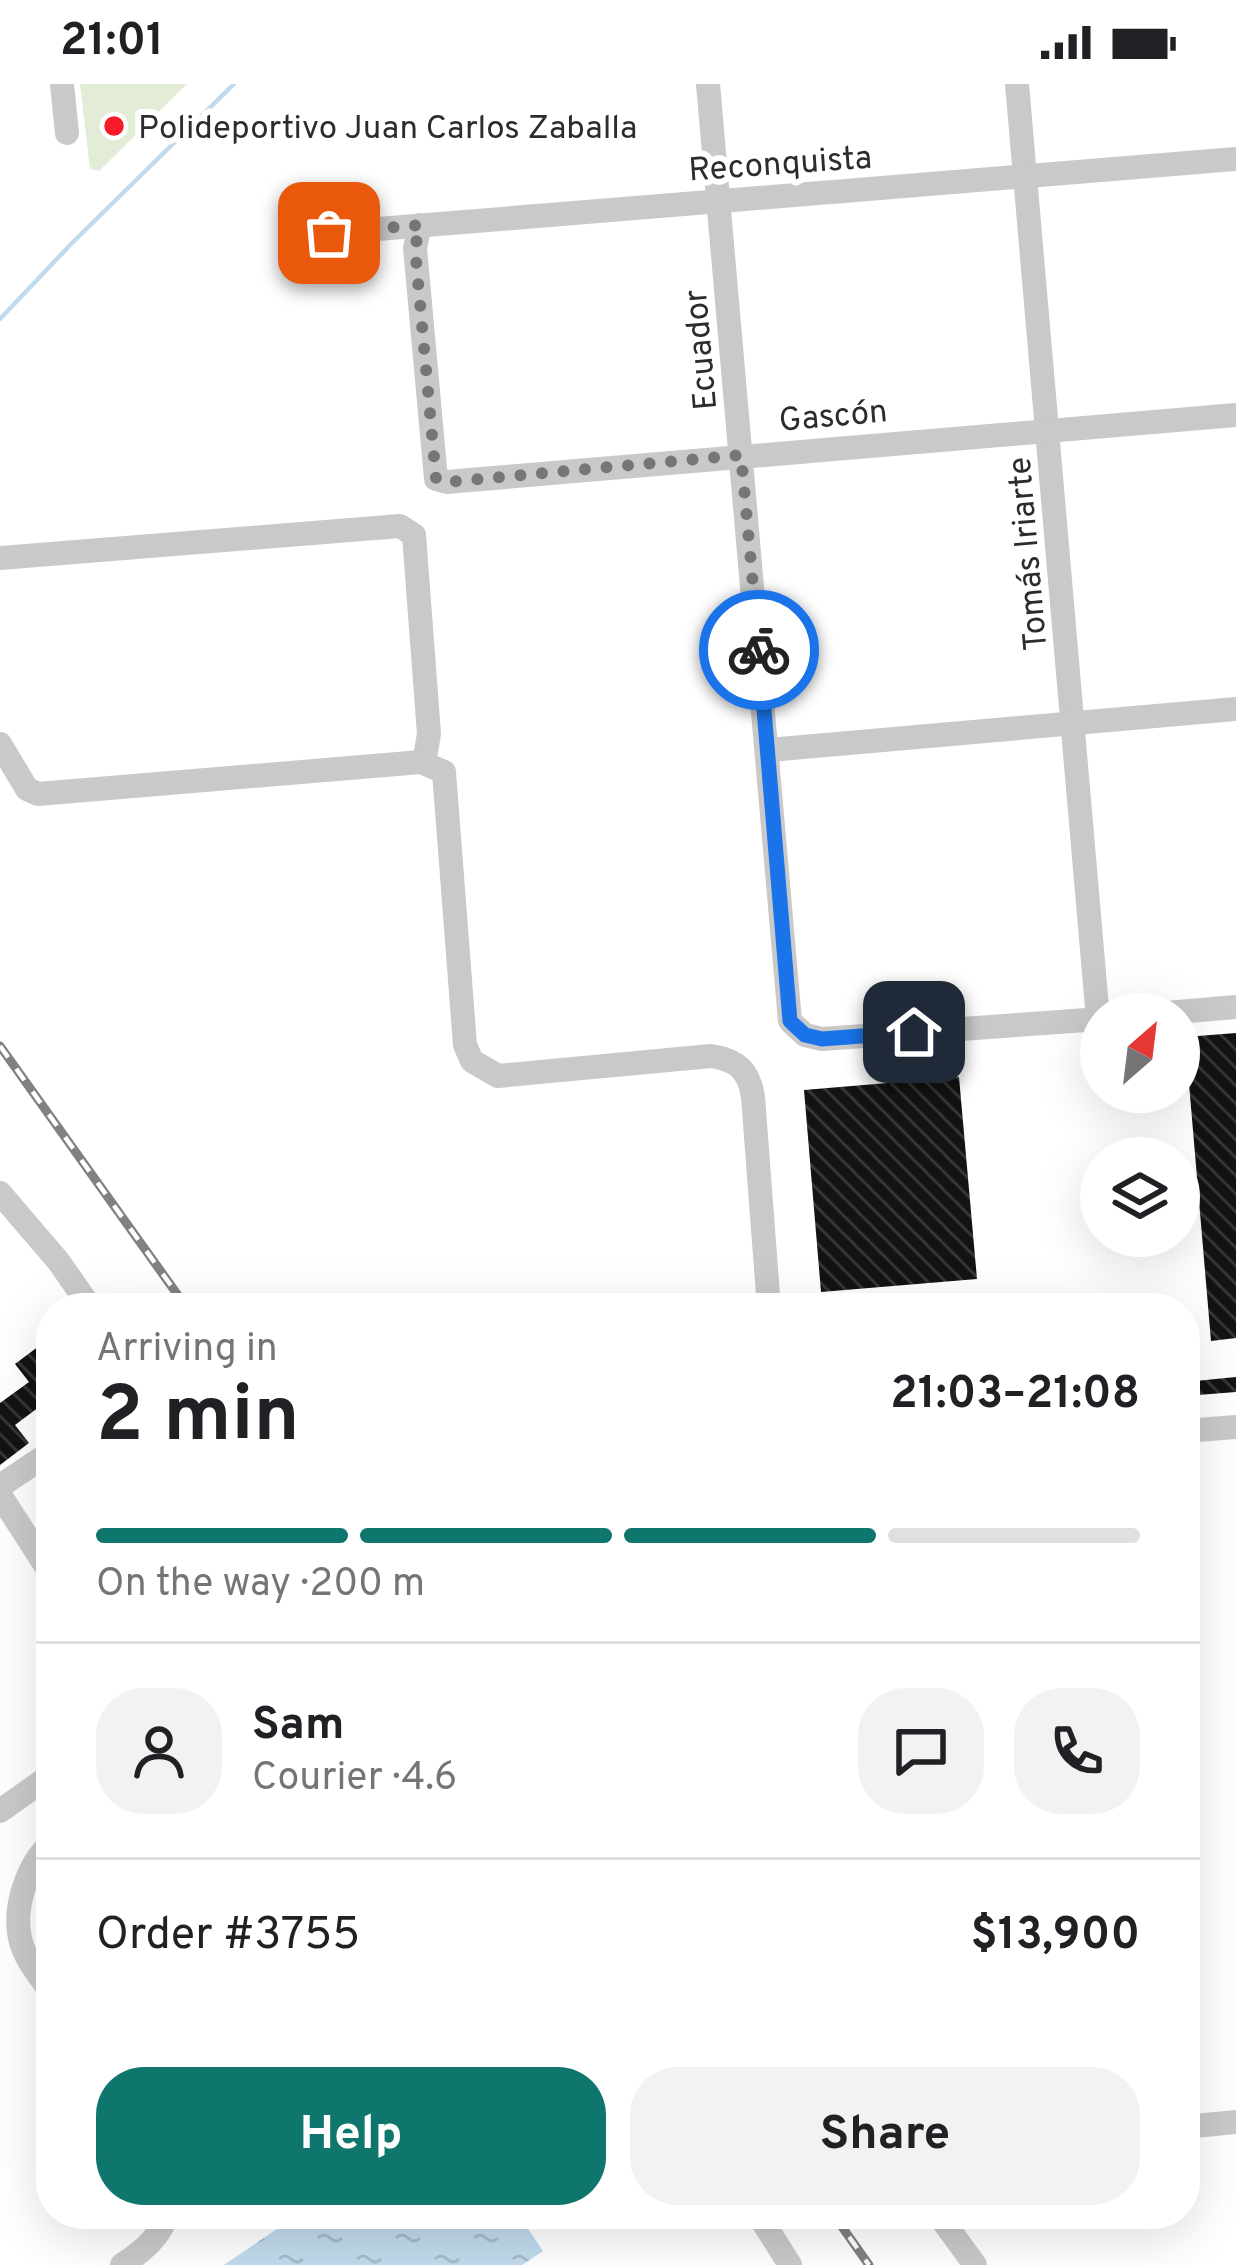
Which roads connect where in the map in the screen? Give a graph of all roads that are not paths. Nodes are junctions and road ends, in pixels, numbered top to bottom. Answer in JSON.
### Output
{"nodes":[{"id":1,"x":62,"y":84,"type":"edge"},
{"id":2,"x":708,"y":84,"type":"edge"},
{"id":3,"x":1016,"y":84,"type":"edge"},
{"id":4,"x":67,"y":133,"type":"dead end"},
{"id":5,"x":1236,"y":159,"type":"edge"},
{"id":6,"x":1025,"y":177,"type":"junction"},
{"id":7,"x":718,"y":200,"type":"junction"},
{"id":8,"x":420,"y":225,"type":"junction"},
{"id":9,"x":329,"y":233,"type":"dead end"},
{"id":10,"x":1236,"y":415,"type":"edge"},
{"id":11,"x":1048,"y":430,"type":"junction"},
{"id":12,"x":741,"y":455,"type":"junction"},
{"id":13,"x":0,"y":558,"type":"edge"},
{"id":14,"x":1236,"y":709,"type":"edge"},
{"id":15,"x":1072,"y":722,"type":"junction"},
{"id":16,"x":0,"y":744,"type":"edge"},
{"id":17,"x":769,"y":750,"type":"junction"},
{"id":18,"x":424,"y":763,"type":"junction"},
{"id":19,"x":1098,"y":993,"type":"edge"},
{"id":20,"x":1236,"y":1007,"type":"edge"},
{"id":21,"x":1200,"y":1010,"type":"edge"},
{"id":22,"x":1080,"y":1020,"type":"edge"},
{"id":23,"x":0,"y":1193,"type":"edge"},
{"id":24,"x":81,"y":1293,"type":"edge"},
{"id":25,"x":768,"y":1293,"type":"edge"},
{"id":26,"x":1236,"y":1427,"type":"edge"},
{"id":27,"x":1200,"y":1430,"type":"edge"},
{"id":28,"x":36,"y":1463,"type":"edge"},
{"id":29,"x":0,"y":1491,"type":"edge"},
{"id":30,"x":36,"y":1550,"type":"edge"},
{"id":31,"x":36,"y":1786,"type":"edge"},
{"id":32,"x":0,"y":1811,"type":"edge"},
{"id":33,"x":36,"y":1861,"type":"edge"},
{"id":34,"x":36,"y":1968,"type":"edge"},
{"id":35,"x":1236,"y":2122,"type":"edge"},
{"id":36,"x":1200,"y":2126,"type":"edge"},
{"id":37,"x":158,"y":2229,"type":"edge"},
{"id":38,"x":767,"y":2229,"type":"edge"},
{"id":39,"x":949,"y":2229,"type":"edge"},
{"id":40,"x":122,"y":2265,"type":"edge"},
{"id":41,"x":790,"y":2265,"type":"edge"},
{"id":42,"x":975,"y":2265,"type":"edge"}],
"edges":[{"from":1,"to":4,"type":"street"},
{"from":2,"to":7,"type":"street","name":"Ecuador"},
{"from":3,"to":6,"type":"street","name":"Tomás Iriarte"},
{"from":5,"to":6,"type":"street","name":"Reconquista"},
{"from":6,"to":7,"type":"street","name":"Reconquista"},
{"from":6,"to":11,"type":"street","name":"Tomás Iriarte"},
{"from":7,"to":8,"type":"street","name":"Reconquista"},
{"from":7,"to":12,"type":"street","name":"Ecuador"},
{"from":8,"to":9,"type":"street","name":"Reconquista"},
{"from":8,"to":12,"type":"street","name":"Gascón"},
{"from":10,"to":11,"type":"street","name":"Gascón"},
{"from":11,"to":12,"type":"street","name":"Gascón"},
{"from":11,"to":15,"type":"street","name":"Tomás Iriarte"},
{"from":12,"to":17,"type":"street","name":"Ecuador"},
{"from":13,"to":18,"type":"street"},
{"from":14,"to":15,"type":"street"},
{"from":15,"to":17,"type":"street"},
{"from":15,"to":19,"type":"street","name":"Tomás Iriarte"},
{"from":16,"to":18,"type":"street"},
{"from":17,"to":22,"type":"street","name":"Ecuador"},
{"from":18,"to":25,"type":"street"},
{"from":20,"to":21,"type":"street"},
{"from":23,"to":24,"type":"street"},
{"from":26,"to":27,"type":"street"},
{"from":28,"to":29,"type":"street"},
{"from":29,"to":30,"type":"street"},
{"from":31,"to":32,"type":"street"},
{"from":33,"to":34,"type":"street"},
{"from":35,"to":36,"type":"street"},
{"from":37,"to":40,"type":"street"},
{"from":38,"to":41,"type":"street"},
{"from":39,"to":42,"type":"street"}]}
